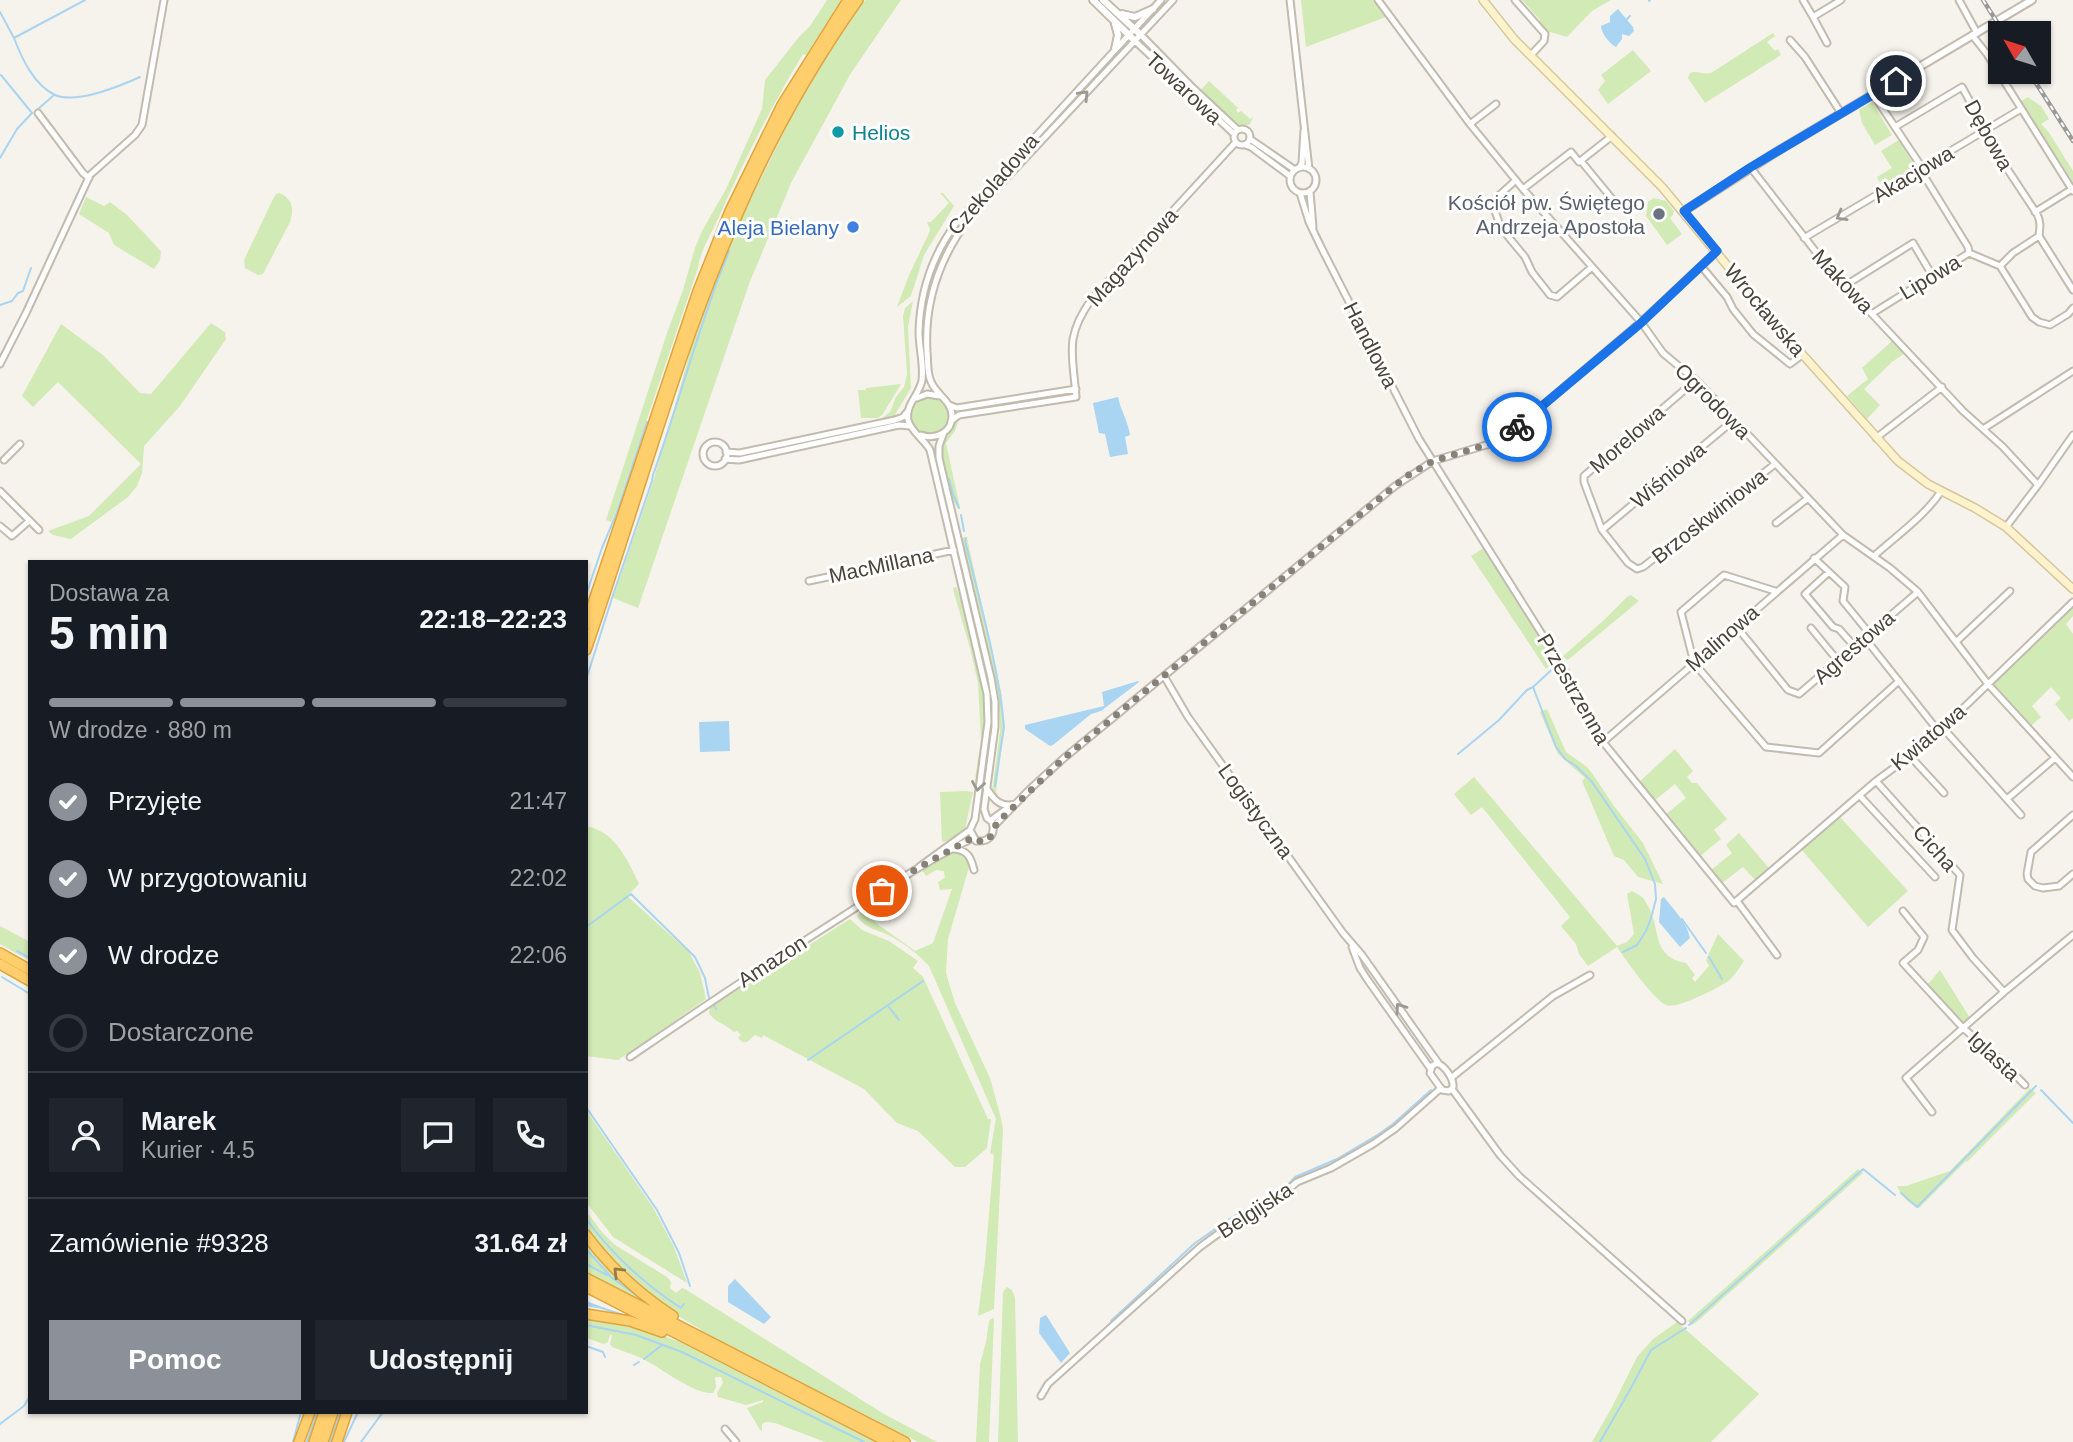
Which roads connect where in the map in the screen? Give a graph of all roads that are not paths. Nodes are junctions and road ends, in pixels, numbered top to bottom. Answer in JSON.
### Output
{"nodes":[{"id":1,"x":164,"y":0,"type":"edge"},
{"id":2,"x":848,"y":0,"type":"edge"},
{"id":3,"x":858,"y":0,"type":"edge"},
{"id":4,"x":1093,"y":0,"type":"edge"},
{"id":5,"x":1103,"y":0,"type":"edge"},
{"id":6,"x":1161,"y":0,"type":"edge"},
{"id":7,"x":1172,"y":0,"type":"edge"},
{"id":8,"x":1290,"y":0,"type":"edge"},
{"id":9,"x":1378,"y":0,"type":"edge"},
{"id":10,"x":1483,"y":0,"type":"edge"},
{"id":11,"x":1515,"y":0,"type":"edge"},
{"id":12,"x":1803,"y":0,"type":"edge"},
{"id":13,"x":1841,"y":0,"type":"edge"},
{"id":14,"x":1959,"y":0,"type":"edge"},
{"id":15,"x":2032,"y":0,"type":"edge"},
{"id":16,"x":1153,"y":9,"type":"junction"},
{"id":17,"x":1119,"y":12,"type":"junction"},
{"id":18,"x":1813,"y":17,"type":"junction"},
{"id":19,"x":1112,"y":19,"type":"junction"},
{"id":20,"x":1134,"y":28,"type":"junction"},
{"id":21,"x":1141,"y":34,"type":"junction"},
{"id":22,"x":1974,"y":34,"type":"junction"},
{"id":23,"x":1128,"y":35,"type":"junction"},
{"id":24,"x":1790,"y":40,"type":"dead end"},
{"id":25,"x":1135,"y":41,"type":"junction"},
{"id":26,"x":1827,"y":43,"type":"dead end"},
{"id":27,"x":1115,"y":49,"type":"junction"},
{"id":28,"x":1531,"y":55,"type":"junction"},
{"id":29,"x":1874,"y":94,"type":"junction"},
{"id":30,"x":1496,"y":104,"type":"dead end"},
{"id":31,"x":2021,"y":109,"type":"junction"},
{"id":32,"x":38,"y":113,"type":"dead end"},
{"id":33,"x":1841,"y":113,"type":"junction"},
{"id":34,"x":1470,"y":124,"type":"junction"},
{"id":35,"x":1895,"y":127,"type":"junction"},
{"id":36,"x":1987,"y":129,"type":"junction"},
{"id":37,"x":1304,"y":130,"type":"junction"},
{"id":38,"x":1236,"y":132,"type":"junction"},
{"id":39,"x":1612,"y":135,"type":"junction"},
{"id":40,"x":1250,"y":139,"type":"junction"},
{"id":41,"x":1236,"y":142,"type":"junction"},
{"id":42,"x":1245,"y":145,"type":"junction"},
{"id":43,"x":1581,"y":161,"type":"junction"},
{"id":44,"x":1751,"y":167,"type":"junction"},
{"id":45,"x":1309,"y":169,"type":"junction"},
{"id":46,"x":1920,"y":169,"type":"junction"},
{"id":47,"x":1295,"y":171,"type":"junction"},
{"id":48,"x":89,"y":178,"type":"junction"},
{"id":49,"x":1516,"y":180,"type":"junction"},
{"id":50,"x":1523,"y":189,"type":"junction"},
{"id":51,"x":2073,"y":190,"type":"edge"},
{"id":52,"x":1310,"y":191,"type":"junction"},
{"id":53,"x":1300,"y":193,"type":"junction"},
{"id":54,"x":1618,"y":206,"type":"dead end"},
{"id":55,"x":1684,"y":211,"type":"junction"},
{"id":56,"x":2036,"y":213,"type":"junction"},
{"id":57,"x":1313,"y":227,"type":"junction"},
{"id":58,"x":2039,"y":236,"type":"junction"},
{"id":59,"x":1804,"y":238,"type":"junction"},
{"id":60,"x":1717,"y":251,"type":"junction"},
{"id":61,"x":1969,"y":253,"type":"junction"},
{"id":62,"x":1701,"y":266,"type":"junction"},
{"id":63,"x":2000,"y":266,"type":"junction"},
{"id":64,"x":1592,"y":267,"type":"junction"},
{"id":65,"x":1932,"y":275,"type":"junction"},
{"id":66,"x":1846,"y":285,"type":"junction"},
{"id":67,"x":2073,"y":290,"type":"edge"},
{"id":68,"x":2073,"y":308,"type":"edge"},
{"id":69,"x":1873,"y":313,"type":"junction"},
{"id":70,"x":1641,"y":323,"type":"junction"},
{"id":71,"x":1802,"y":355,"type":"junction"},
{"id":72,"x":0,"y":364,"type":"edge"},
{"id":73,"x":2073,"y":371,"type":"edge"},
{"id":74,"x":1696,"y":380,"type":"junction"},
{"id":75,"x":1942,"y":387,"type":"junction"},
{"id":76,"x":1076,"y":393,"type":"junction"},
{"id":77,"x":943,"y":398,"type":"junction"},
{"id":78,"x":912,"y":402,"type":"junction"},
{"id":79,"x":949,"y":405,"type":"junction"},
{"id":80,"x":908,"y":411,"type":"junction"},
{"id":81,"x":1734,"y":420,"type":"junction"},
{"id":82,"x":951,"y":421,"type":"junction"},
{"id":83,"x":911,"y":427,"type":"junction"},
{"id":84,"x":1983,"y":429,"type":"junction"},
{"id":85,"x":944,"y":432,"type":"junction"},
{"id":86,"x":840,"y":435,"type":"junction"},
{"id":87,"x":919,"y":435,"type":"junction"},
{"id":88,"x":2073,"y":435,"type":"edge"},
{"id":89,"x":1876,"y":438,"type":"junction"},
{"id":90,"x":20,"y":444,"type":"dead end"},
{"id":91,"x":725,"y":456,"type":"dead end"},
{"id":92,"x":4,"y":460,"type":"edge"},
{"id":93,"x":1433,"y":461,"type":"junction"},
{"id":94,"x":1775,"y":464,"type":"junction"},
{"id":95,"x":2038,"y":485,"type":"junction"},
{"id":96,"x":0,"y":491,"type":"edge"},
{"id":97,"x":1941,"y":491,"type":"junction"},
{"id":98,"x":1807,"y":499,"type":"junction"},
{"id":99,"x":29,"y":521,"type":"junction"},
{"id":100,"x":1776,"y":523,"type":"dead end"},
{"id":101,"x":0,"y":526,"type":"edge"},
{"id":102,"x":2007,"y":527,"type":"junction"},
{"id":103,"x":39,"y":530,"type":"dead end"},
{"id":104,"x":1602,"y":530,"type":"junction"},
{"id":105,"x":1843,"y":535,"type":"junction"},
{"id":106,"x":954,"y":550,"type":"junction"},
{"id":107,"x":1874,"y":556,"type":"junction"},
{"id":108,"x":1814,"y":558,"type":"junction"},
{"id":109,"x":1643,"y":567,"type":"joint"},
{"id":110,"x":1829,"y":572,"type":"junction"},
{"id":111,"x":809,"y":581,"type":"dead end"},
{"id":112,"x":2073,"y":589,"type":"edge"},
{"id":113,"x":1775,"y":591,"type":"junction"},
{"id":114,"x":2010,"y":591,"type":"dead end"},
{"id":115,"x":1918,"y":592,"type":"junction"},
{"id":116,"x":2073,"y":602,"type":"edge"},
{"id":117,"x":588,"y":618,"type":"edge"},
{"id":118,"x":1736,"y":626,"type":"junction"},
{"id":119,"x":1811,"y":628,"type":"dead end"},
{"id":120,"x":1867,"y":635,"type":"junction"},
{"id":121,"x":1956,"y":641,"type":"junction"},
{"id":122,"x":588,"y":644,"type":"edge"},
{"id":123,"x":1854,"y":646,"type":"junction"},
{"id":124,"x":1838,"y":661,"type":"junction"},
{"id":125,"x":1694,"y":663,"type":"junction"},
{"id":126,"x":1164,"y":676,"type":"junction"},
{"id":127,"x":1899,"y":681,"type":"junction"},
{"id":128,"x":1988,"y":684,"type":"junction"},
{"id":129,"x":1941,"y":730,"type":"junction"},
{"id":130,"x":1603,"y":742,"type":"junction"},
{"id":131,"x":1910,"y":756,"type":"junction"},
{"id":132,"x":2055,"y":758,"type":"junction"},
{"id":133,"x":2073,"y":777,"type":"edge"},
{"id":134,"x":1876,"y":781,"type":"junction"},
{"id":135,"x":986,"y":788,"type":"junction"},
{"id":136,"x":1944,"y":793,"type":"dead end"},
{"id":137,"x":1860,"y":796,"type":"junction"},
{"id":138,"x":2007,"y":799,"type":"junction"},
{"id":139,"x":1014,"y":804,"type":"junction"},
{"id":140,"x":2021,"y":815,"type":"dead end"},
{"id":141,"x":2073,"y":815,"type":"edge"},
{"id":142,"x":988,"y":819,"type":"junction"},
{"id":143,"x":975,"y":820,"type":"junction"},
{"id":144,"x":993,"y":827,"type":"junction"},
{"id":145,"x":970,"y":830,"type":"junction"},
{"id":146,"x":972,"y":838,"type":"junction"},
{"id":147,"x":951,"y":849,"type":"junction"},
{"id":148,"x":916,"y":869,"type":"junction"},
{"id":149,"x":974,"y":870,"type":"dead end"},
{"id":150,"x":2073,"y":874,"type":"edge"},
{"id":151,"x":1935,"y":877,"type":"dead end"},
{"id":152,"x":1735,"y":902,"type":"junction"},
{"id":153,"x":1903,"y":911,"type":"dead end"},
{"id":154,"x":2073,"y":935,"type":"edge"},
{"id":155,"x":1351,"y":944,"type":"junction"},
{"id":156,"x":0,"y":953,"type":"edge"},
{"id":157,"x":1777,"y":955,"type":"dead end"},
{"id":158,"x":0,"y":964,"type":"edge"},
{"id":159,"x":28,"y":969,"type":"edge"},
{"id":160,"x":1590,"y":975,"type":"dead end"},
{"id":161,"x":28,"y":980,"type":"edge"},
{"id":162,"x":2004,"y":992,"type":"junction"},
{"id":163,"x":1963,"y":1028,"type":"junction"},
{"id":164,"x":631,"y":1057,"type":"dead end"},
{"id":165,"x":1439,"y":1064,"type":"junction"},
{"id":166,"x":1430,"y":1068,"type":"junction"},
{"id":167,"x":1451,"y":1079,"type":"junction"},
{"id":168,"x":2025,"y":1085,"type":"dead end"},
{"id":169,"x":1441,"y":1088,"type":"junction"},
{"id":170,"x":1452,"y":1089,"type":"junction"},
{"id":171,"x":1932,"y":1112,"type":"dead end"},
{"id":172,"x":588,"y":1237,"type":"edge"},
{"id":173,"x":588,"y":1279,"type":"edge"},
{"id":174,"x":588,"y":1288,"type":"edge"},
{"id":175,"x":588,"y":1314,"type":"edge"},
{"id":176,"x":1682,"y":1321,"type":"dead end"},
{"id":177,"x":719,"y":1345,"type":"junction"},
{"id":178,"x":708,"y":1350,"type":"junction"},
{"id":179,"x":1041,"y":1396,"type":"dead end"},
{"id":180,"x":306,"y":1414,"type":"edge"},
{"id":181,"x":323,"y":1414,"type":"edge"},
{"id":182,"x":332,"y":1414,"type":"edge"},
{"id":183,"x":349,"y":1414,"type":"edge"},
{"id":184,"x":725,"y":1429,"type":"dead end"},
{"id":185,"x":339,"y":1437,"type":"edge"},
{"id":186,"x":299,"y":1442,"type":"edge"},
{"id":187,"x":314,"y":1442,"type":"edge"},
{"id":188,"x":323,"y":1442,"type":"edge"},
{"id":189,"x":736,"y":1442,"type":"edge"},
{"id":190,"x":888,"y":1442,"type":"edge"},
{"id":191,"x":905,"y":1442,"type":"edge"}],
"edges":[{"from":1,"to":48,"type":"street"},
{"from":2,"to":117,"type":"highway"},
{"from":3,"to":122,"type":"highway"},
{"from":4,"to":19,"type":"street"},
{"from":5,"to":17,"type":"street"},
{"from":6,"to":16,"type":"street","name":"Czekoladowa"},
{"from":7,"to":21,"type":"street","name":"Czekoladowa"},
{"from":8,"to":37,"type":"street"},
{"from":9,"to":34,"type":"street","name":"Ogrodowa"},
{"from":10,"to":28,"type":"main road","name":"Wrocławska"},
{"from":11,"to":28,"type":"street"},
{"from":12,"to":18,"type":"street"},
{"from":13,"to":18,"type":"street"},
{"from":14,"to":22,"type":"street"},
{"from":15,"to":22,"type":"street"},
{"from":16,"to":17,"type":"street"},
{"from":16,"to":20,"type":"street","name":"Czekoladowa"},
{"from":17,"to":20,"type":"street"},
{"from":18,"to":26,"type":"street"},
{"from":19,"to":23,"type":"street"},
{"from":19,"to":27,"type":"street"},
{"from":20,"to":21,"type":"street"},
{"from":20,"to":23,"type":"street","name":"Czekoladowa"},
{"from":21,"to":25,"type":"street","name":"Czekoladowa"},
{"from":21,"to":38,"type":"street","name":"Towarowa"},
{"from":22,"to":29,"type":"street"},
{"from":22,"to":31,"type":"street"},
{"from":23,"to":25,"type":"street"},
{"from":23,"to":27,"type":"street","name":"Czekoladowa"},
{"from":24,"to":33,"type":"street"},
{"from":25,"to":38,"type":"street","name":"Towarowa"},
{"from":77,"to":25,"type":"street","name":"Czekoladowa","one_way":true},
{"from":27,"to":78,"type":"street","name":"Czekoladowa"},
{"from":28,"to":39,"type":"main road","name":"Wrocławska"},
{"from":29,"to":33,"type":"street"},
{"from":29,"to":35,"type":"street"},
{"from":30,"to":34,"type":"street"},
{"from":31,"to":36,"type":"street","name":"Akacjowa"},
{"from":31,"to":51,"type":"street"},
{"from":32,"to":48,"type":"street"},
{"from":33,"to":44,"type":"street"},
{"from":34,"to":49,"type":"street","name":"Ogrodowa"},
{"from":35,"to":36,"type":"street","name":"Dębowa"},
{"from":35,"to":46,"type":"street"},
{"from":36,"to":46,"type":"street","name":"Akacjowa"},
{"from":36,"to":56,"type":"street","name":"Dębowa"},
{"from":37,"to":45,"type":"street"},
{"from":37,"to":47,"type":"street"},
{"from":38,"to":40,"type":"street"},
{"from":38,"to":41,"type":"street"},
{"from":39,"to":43,"type":"street"},
{"from":39,"to":55,"type":"main road","name":"Wrocławska"},
{"from":40,"to":42,"type":"street"},
{"from":40,"to":47,"type":"street"},
{"from":41,"to":42,"type":"street"},
{"from":41,"to":76,"type":"street","name":"Magazynowa"},
{"from":42,"to":47,"type":"street"},
{"from":43,"to":50,"type":"street"},
{"from":43,"to":54,"type":"street"},
{"from":44,"to":55,"type":"street"},
{"from":44,"to":59,"type":"street","name":"Makowa"},
{"from":45,"to":47,"type":"street"},
{"from":45,"to":52,"type":"street"},
{"from":46,"to":59,"type":"street","name":"Akacjowa","one_way":true},
{"from":46,"to":61,"type":"street"},
{"from":47,"to":53,"type":"street"},
{"from":48,"to":72,"type":"street"},
{"from":49,"to":50,"type":"street","name":"Ogrodowa"},
{"from":49,"to":64,"type":"street"},
{"from":50,"to":64,"type":"street","name":"Ogrodowa"},
{"from":51,"to":56,"type":"street"},
{"from":52,"to":53,"type":"street"},
{"from":52,"to":57,"type":"street","name":"Handlowa"},
{"from":53,"to":57,"type":"street","name":"Handlowa"},
{"from":55,"to":60,"type":"main road","name":"Wrocławska"},
{"from":56,"to":58,"type":"street"},
{"from":57,"to":93,"type":"street","name":"Handlowa"},
{"from":58,"to":63,"type":"street"},
{"from":58,"to":67,"type":"street"},
{"from":59,"to":66,"type":"street","name":"Makowa"},
{"from":60,"to":62,"type":"street"},
{"from":60,"to":71,"type":"main road","name":"Wrocławska"},
{"from":61,"to":63,"type":"street","name":"Lipowa"},
{"from":61,"to":65,"type":"street","name":"Lipowa"},
{"from":62,"to":70,"type":"street"},
{"from":62,"to":71,"type":"street"},
{"from":63,"to":68,"type":"street"},
{"from":64,"to":70,"type":"street","name":"Ogrodowa"},
{"from":65,"to":66,"type":"street"},
{"from":65,"to":69,"type":"street","name":"Lipowa"},
{"from":66,"to":69,"type":"street","name":"Makowa"},
{"from":69,"to":75,"type":"street","name":"Makowa"},
{"from":70,"to":74,"type":"street","name":"Ogrodowa"},
{"from":70,"to":93,"type":"street"},
{"from":71,"to":89,"type":"main road","name":"Wrocławska"},
{"from":73,"to":84,"type":"street"},
{"from":74,"to":81,"type":"street","name":"Ogrodowa"},
{"from":74,"to":104,"type":"street","name":"Morelowa"},
{"from":75,"to":84,"type":"street","name":"Makowa"},
{"from":75,"to":89,"type":"street"},
{"from":76,"to":79,"type":"street"},
{"from":76,"to":82,"type":"street"},
{"from":77,"to":78,"type":"street"},
{"from":77,"to":79,"type":"street"},
{"from":78,"to":80,"type":"street"},
{"from":79,"to":82,"type":"street"},
{"from":80,"to":83,"type":"street"},
{"from":80,"to":86,"type":"street"},
{"from":81,"to":94,"type":"street","name":"Ogrodowa"},
{"from":81,"to":104,"type":"street","name":"Wiśniowa"},
{"from":82,"to":85,"type":"street"},
{"from":83,"to":86,"type":"street"},
{"from":83,"to":87,"type":"street"},
{"from":84,"to":95,"type":"street","name":"Makowa"},
{"from":85,"to":87,"type":"street"},
{"from":85,"to":135,"type":"street"},
{"from":86,"to":91,"type":"street"},
{"from":87,"to":106,"type":"street"},
{"from":88,"to":95,"type":"street"},
{"from":89,"to":97,"type":"main road","name":"Wrocławska"},
{"from":90,"to":92,"type":"street"},
{"from":93,"to":126,"type":"street"},
{"from":93,"to":130,"type":"street","name":"Przestrzenna"},
{"from":94,"to":98,"type":"street","name":"Ogrodowa"},
{"from":94,"to":109,"type":"street","name":"Brzoskwiniowa"},
{"from":95,"to":102,"type":"street"},
{"from":96,"to":99,"type":"street"},
{"from":97,"to":102,"type":"main road","name":"Wrocławska"},
{"from":97,"to":107,"type":"street"},
{"from":98,"to":100,"type":"street"},
{"from":98,"to":105,"type":"street","name":"Ogrodowa"},
{"from":99,"to":101,"type":"street"},
{"from":99,"to":103,"type":"street"},
{"from":102,"to":112,"type":"main road","name":"Wrocławska"},
{"from":104,"to":109,"type":"street","name":"Morelowa"},
{"from":105,"to":107,"type":"street","name":"Ogrodowa"},
{"from":105,"to":108,"type":"street","name":"Malinowa"},
{"from":106,"to":111,"type":"street","name":"MacMillana"},
{"from":106,"to":143,"type":"street","one_way":true},
{"from":107,"to":115,"type":"street","name":"Ogrodowa"},
{"from":108,"to":110,"type":"street"},
{"from":108,"to":113,"type":"street","name":"Malinowa"},
{"from":110,"to":120,"type":"street"},
{"from":110,"to":123,"type":"street"},
{"from":113,"to":118,"type":"street","name":"Malinowa"},
{"from":113,"to":125,"type":"street"},
{"from":114,"to":121,"type":"street"},
{"from":115,"to":120,"type":"street","name":"Agrestowa"},
{"from":115,"to":121,"type":"street","name":"Ogrodowa"},
{"from":116,"to":128,"type":"street","name":"Kwiatowa"},
{"from":118,"to":124,"type":"street","name":"Agrestowa"},
{"from":118,"to":125,"type":"street","name":"Malinowa"},
{"from":119,"to":124,"type":"street"},
{"from":120,"to":123,"type":"street","name":"Agrestowa"},
{"from":120,"to":127,"type":"street"},
{"from":121,"to":128,"type":"street","name":"Ogrodowa"},
{"from":123,"to":124,"type":"street","name":"Agrestowa"},
{"from":125,"to":127,"type":"street"},
{"from":125,"to":130,"type":"street","name":"Malinowa"},
{"from":126,"to":139,"type":"street"},
{"from":126,"to":155,"type":"street","name":"Logistyczna"},
{"from":127,"to":129,"type":"street"},
{"from":128,"to":129,"type":"street","name":"Kwiatowa"},
{"from":128,"to":132,"type":"street","name":"Ogrodowa"},
{"from":129,"to":131,"type":"street","name":"Kwiatowa"},
{"from":129,"to":138,"type":"street"},
{"from":130,"to":152,"type":"street","name":"Przestrzenna"},
{"from":131,"to":134,"type":"street","name":"Kwiatowa"},
{"from":131,"to":136,"type":"street"},
{"from":132,"to":133,"type":"street","name":"Ogrodowa"},
{"from":132,"to":138,"type":"street"},
{"from":134,"to":137,"type":"street","name":"Kwiatowa"},
{"from":134,"to":162,"type":"street","name":"Cicha"},
{"from":135,"to":139,"type":"street"},
{"from":135,"to":142,"type":"street"},
{"from":137,"to":151,"type":"street"},
{"from":137,"to":152,"type":"street","name":"Kwiatowa"},
{"from":138,"to":140,"type":"street"},
{"from":139,"to":142,"type":"street"},
{"from":139,"to":144,"type":"street"},
{"from":141,"to":150,"type":"street"},
{"from":142,"to":143,"type":"street"},
{"from":142,"to":144,"type":"street"},
{"from":143,"to":145,"type":"street"},
{"from":144,"to":146,"type":"street"},
{"from":145,"to":146,"type":"street"},
{"from":145,"to":148,"type":"street","name":"Amazon"},
{"from":146,"to":147,"type":"street","name":"Amazon"},
{"from":147,"to":148,"type":"street","name":"Amazon"},
{"from":147,"to":149,"type":"street"},
{"from":148,"to":164,"type":"street","name":"Amazon"},
{"from":152,"to":157,"type":"street","name":"Przestrzenna"},
{"from":153,"to":163,"type":"street","name":"Iglasta"},
{"from":154,"to":162,"type":"street"},
{"from":165,"to":155,"type":"street","name":"Logistyczna","one_way":true},
{"from":155,"to":166,"type":"street","name":"Logistyczna"},
{"from":156,"to":159,"type":"highway"},
{"from":158,"to":161,"type":"highway"},
{"from":160,"to":167,"type":"street"},
{"from":162,"to":163,"type":"street"},
{"from":163,"to":168,"type":"street","name":"Iglasta"},
{"from":163,"to":171,"type":"street"},
{"from":165,"to":166,"type":"street"},
{"from":165,"to":167,"type":"street","name":"Logistyczna"},
{"from":166,"to":169,"type":"street","name":"Logistyczna"},
{"from":167,"to":170,"type":"street"},
{"from":169,"to":170,"type":"street"},
{"from":169,"to":179,"type":"street","name":"Belgijska"},
{"from":170,"to":176,"type":"street"},
{"from":177,"to":172,"type":"highway","one_way":true},
{"from":173,"to":177,"type":"highway"},
{"from":174,"to":178,"type":"highway"},
{"from":175,"to":178,"type":"highway"},
{"from":177,"to":191,"type":"highway"},
{"from":178,"to":190,"type":"highway"},
{"from":180,"to":186,"type":"highway"},
{"from":181,"to":187,"type":"highway"},
{"from":182,"to":188,"type":"highway"},
{"from":183,"to":185,"type":"highway"},
{"from":184,"to":189,"type":"street"}]}
